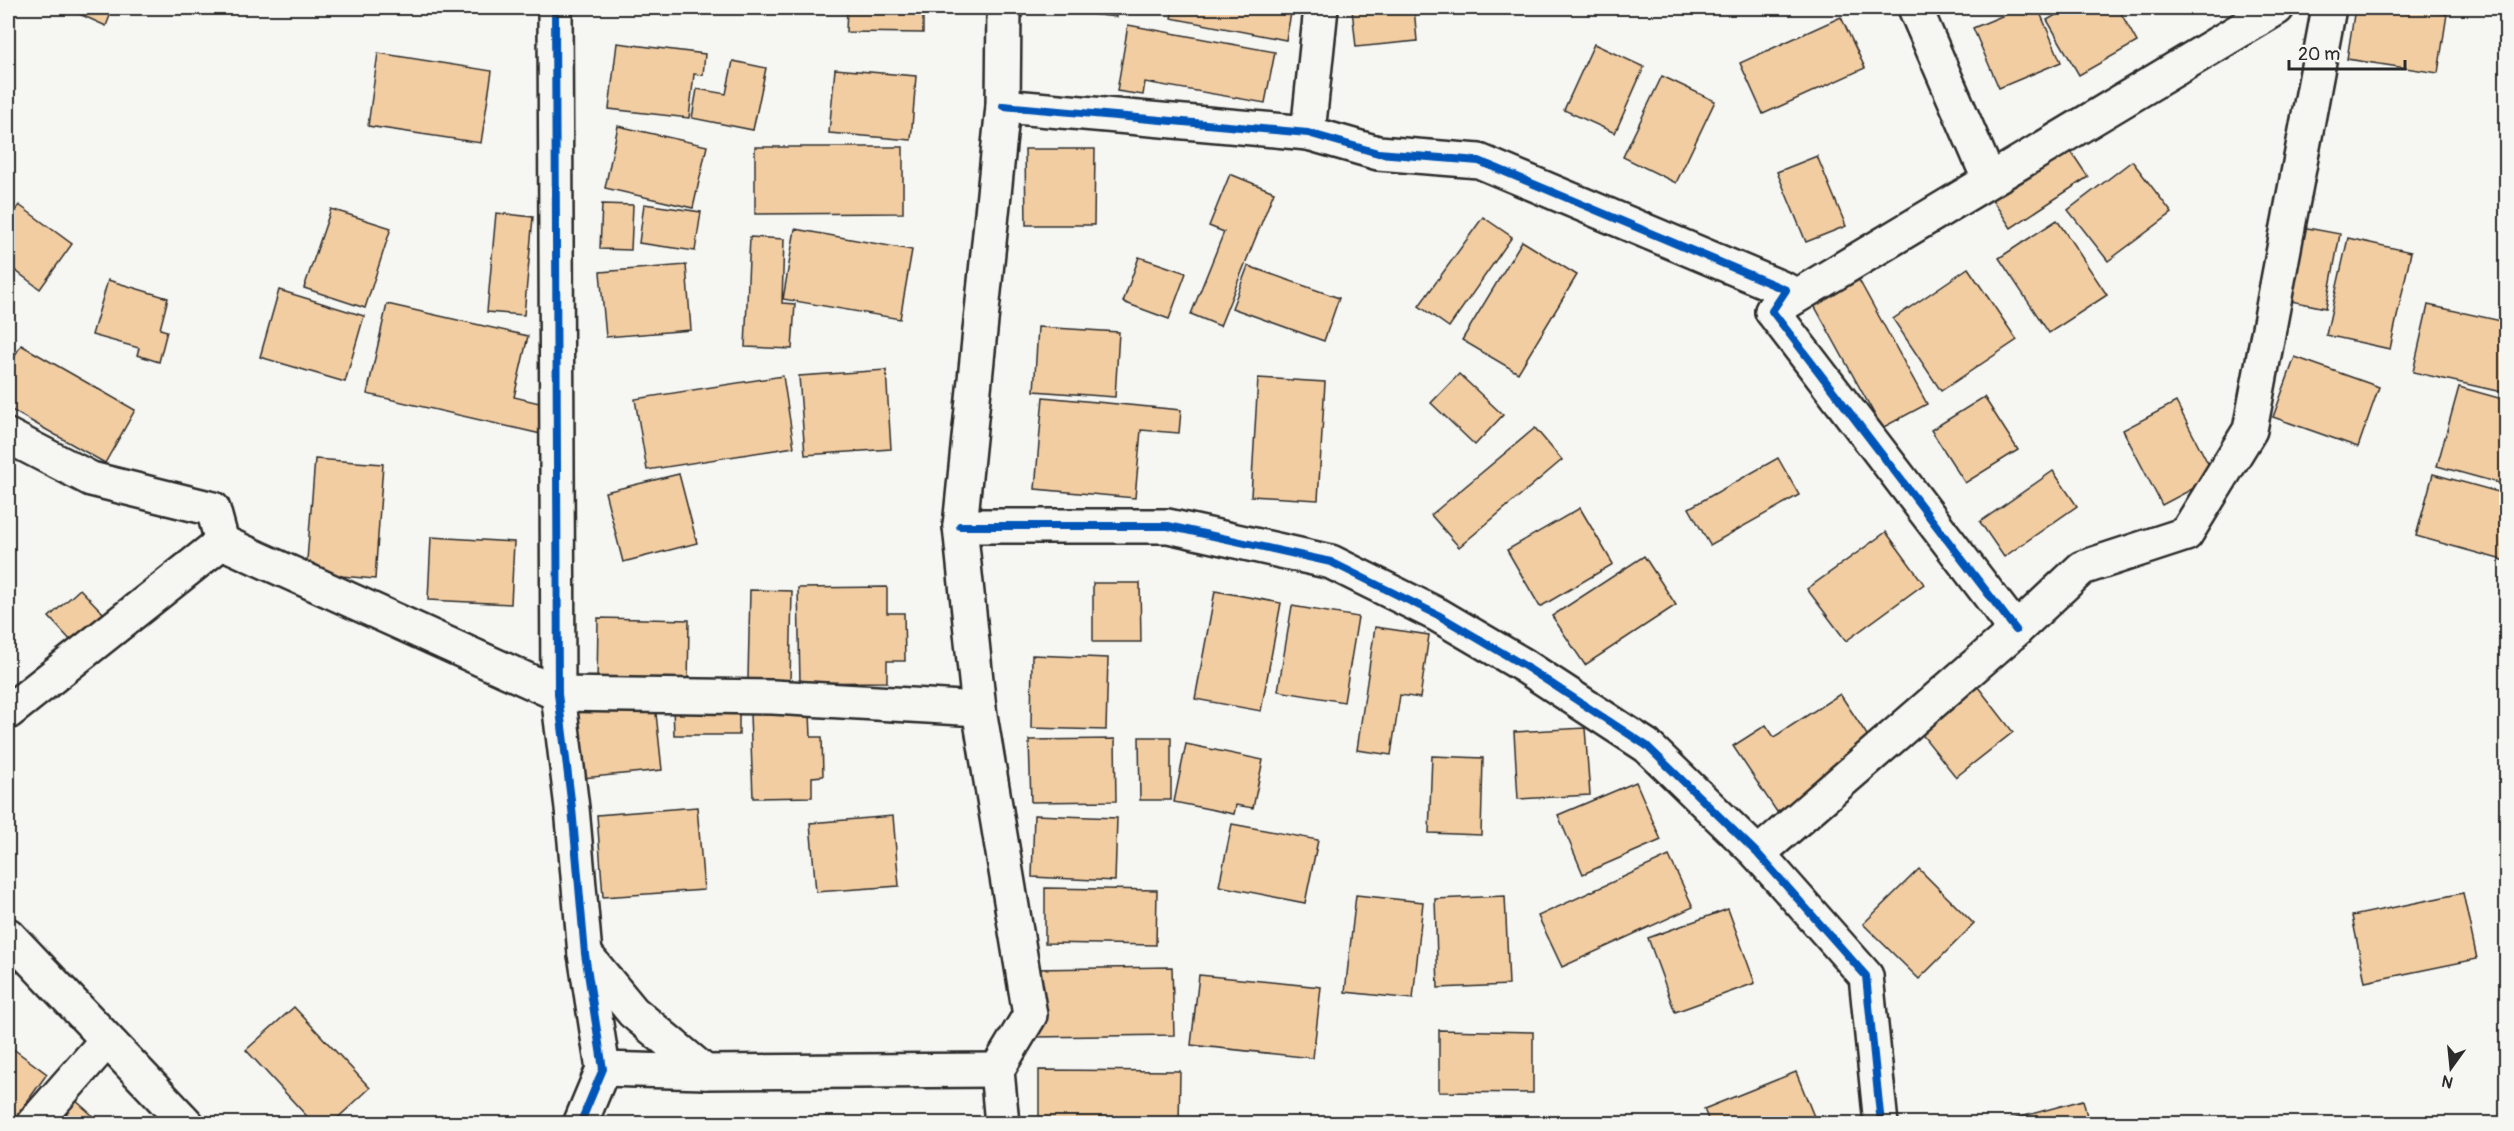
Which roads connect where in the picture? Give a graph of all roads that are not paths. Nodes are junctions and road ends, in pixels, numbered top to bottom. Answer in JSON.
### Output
{"nodes":[{"id":1,"x":555,"y":8,"type":"edge"},
{"id":2,"x":1004,"y":8,"type":"edge"},
{"id":3,"x":1321,"y":8,"type":"edge"},
{"id":4,"x":1915,"y":8,"type":"edge"},
{"id":5,"x":2277,"y":8,"type":"edge"},
{"id":6,"x":2329,"y":8,"type":"edge"},
{"id":7,"x":1003,"y":106,"type":"junction"},
{"id":8,"x":1308,"y":133,"type":"junction"},
{"id":9,"x":1989,"y":178,"type":"junction"},
{"id":10,"x":1772,"y":311,"type":"junction"},
{"id":11,"x":8,"y":436,"type":"edge"},
{"id":12,"x":960,"y":526,"type":"junction"},
{"id":13,"x":222,"y":542,"type":"junction"},
{"id":14,"x":2016,"y":630,"type":"junction"},
{"id":15,"x":558,"y":693,"type":"junction"},
{"id":16,"x":979,"y":709,"type":"junction"},
{"id":17,"x":8,"y":712,"type":"edge"},
{"id":18,"x":1758,"y":854,"type":"junction"},
{"id":19,"x":8,"y":935,"type":"edge"},
{"id":20,"x":585,"y":954,"type":"junction"},
{"id":21,"x":107,"y":1040,"type":"junction"},
{"id":22,"x":603,"y":1069,"type":"junction"},
{"id":23,"x":997,"y":1070,"type":"junction"},
{"id":24,"x":705,"y":1072,"type":"junction"},
{"id":25,"x":33,"y":1124,"type":"edge"},
{"id":26,"x":187,"y":1124,"type":"edge"},
{"id":27,"x":580,"y":1124,"type":"edge"},
{"id":28,"x":1002,"y":1124,"type":"edge"},
{"id":29,"x":1881,"y":1124,"type":"edge"}],
"edges":[{"from":1,"to":15,"type":"street"},
{"from":2,"to":7,"type":"street"},
{"from":3,"to":8,"type":"street"},
{"from":4,"to":9,"type":"street"},
{"from":5,"to":9,"type":"street"},
{"from":6,"to":14,"type":"street"},
{"from":7,"to":8,"type":"street"},
{"from":7,"to":12,"type":"street"},
{"from":8,"to":10,"type":"street"},
{"from":9,"to":10,"type":"street"},
{"from":10,"to":14,"type":"street"},
{"from":11,"to":13,"type":"street"},
{"from":12,"to":16,"type":"street"},
{"from":12,"to":18,"type":"street"},
{"from":13,"to":15,"type":"street"},
{"from":13,"to":17,"type":"street"},
{"from":14,"to":18,"type":"street"},
{"from":15,"to":16,"type":"street"},
{"from":15,"to":20,"type":"street"},
{"from":16,"to":23,"type":"street"},
{"from":18,"to":29,"type":"street"},
{"from":19,"to":21,"type":"street"},
{"from":20,"to":22,"type":"street"},
{"from":20,"to":24,"type":"street"},
{"from":21,"to":25,"type":"street"},
{"from":21,"to":26,"type":"street"},
{"from":22,"to":24,"type":"street"},
{"from":22,"to":27,"type":"street"},
{"from":23,"to":24,"type":"street"},
{"from":23,"to":28,"type":"street"}]}
